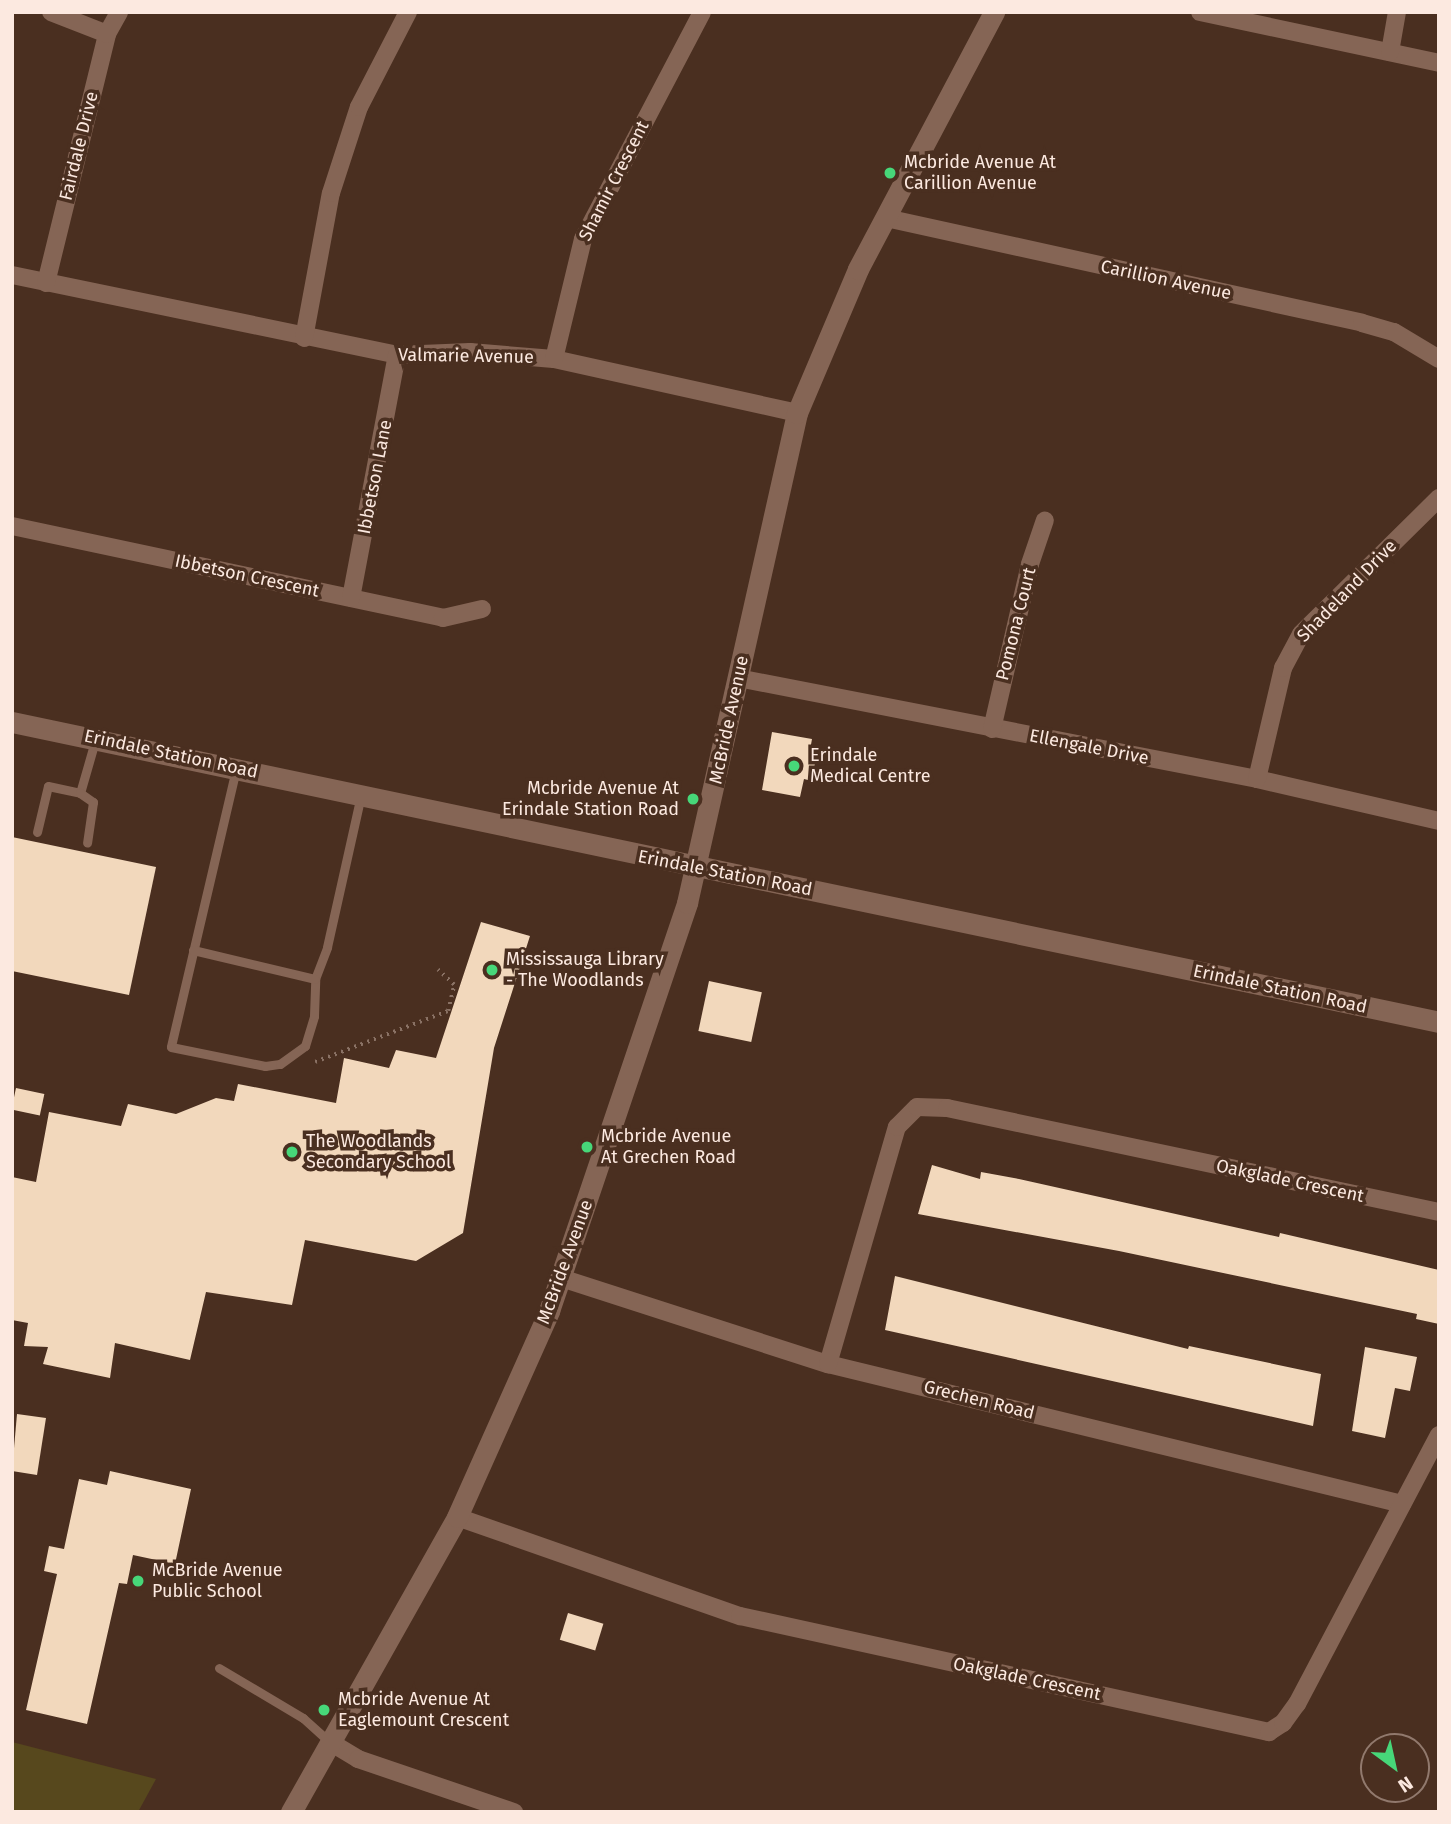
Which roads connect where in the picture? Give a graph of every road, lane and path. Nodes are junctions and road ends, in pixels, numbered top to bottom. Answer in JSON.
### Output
{"nodes":[{"id":1,"x":51,"y":12,"type":"edge"},
{"id":2,"x":119,"y":12,"type":"edge"},
{"id":3,"x":408,"y":12,"type":"edge"},
{"id":4,"x":702,"y":12,"type":"edge"},
{"id":5,"x":994,"y":12,"type":"edge"},
{"id":6,"x":1200,"y":12,"type":"edge"},
{"id":7,"x":1397,"y":12,"type":"edge"},
{"id":8,"x":107,"y":34,"type":"junction"},
{"id":9,"x":1390,"y":52,"type":"junction"},
{"id":10,"x":1439,"y":63,"type":"edge"},
{"id":11,"x":886,"y":218,"type":"junction"},
{"id":12,"x":12,"y":275,"type":"edge"},
{"id":13,"x":46,"y":283,"type":"junction"},
{"id":14,"x":304,"y":338,"type":"junction"},
{"id":15,"x":397,"y":355,"type":"junction"},
{"id":16,"x":554,"y":359,"type":"junction"},
{"id":17,"x":1439,"y":359,"type":"edge"},
{"id":18,"x":797,"y":413,"type":"junction"},
{"id":19,"x":1439,"y":498,"type":"edge"},
{"id":20,"x":1045,"y":520,"type":"dead end"},
{"id":21,"x":12,"y":526,"type":"edge"},
{"id":22,"x":351,"y":598,"type":"junction"},
{"id":23,"x":481,"y":609,"type":"dead end"},
{"id":24,"x":738,"y":678,"type":"junction"},
{"id":25,"x":12,"y":722,"type":"edge"},
{"id":26,"x":992,"y":729,"type":"junction"},
{"id":27,"x":96,"y":739,"type":"junction"},
{"id":28,"x":237,"y":768,"type":"junction"},
{"id":29,"x":1257,"y":779,"type":"junction"},
{"id":30,"x":80,"y":793,"type":"junction"},
{"id":31,"x":361,"y":794,"type":"junction"},
{"id":32,"x":1439,"y":821,"type":"edge"},
{"id":33,"x":37,"y":832,"type":"dead end"},
{"id":34,"x":87,"y":843,"type":"dead end"},
{"id":35,"x":695,"y":866,"type":"junction"},
{"id":36,"x":193,"y":950,"type":"junction"},
{"id":37,"x":438,"y":970,"type":"dead end"},
{"id":38,"x":315,"y":979,"type":"junction"},
{"id":39,"x":1439,"y":1022,"type":"edge"},
{"id":40,"x":315,"y":1062,"type":"dead end"},
{"id":41,"x":1439,"y":1212,"type":"edge"},
{"id":42,"x":561,"y":1278,"type":"junction"},
{"id":43,"x":828,"y":1364,"type":"junction"},
{"id":44,"x":1439,"y":1435,"type":"edge"},
{"id":45,"x":1402,"y":1504,"type":"junction"},
{"id":46,"x":457,"y":1517,"type":"junction"},
{"id":47,"x":219,"y":1668,"type":"dead end"},
{"id":48,"x":330,"y":1742,"type":"junction"},
{"id":49,"x":291,"y":1812,"type":"edge"},
{"id":50,"x":514,"y":1812,"type":"edge"}],
"edges":[{"from":1,"to":8,"type":"street"},
{"from":2,"to":8,"type":"street","name":"Fairdale Drive"},
{"from":3,"to":14,"type":"street"},
{"from":4,"to":16,"type":"street","name":"Shamir Crescent"},
{"from":5,"to":11,"type":"street","name":"McBride Avenue"},
{"from":6,"to":9,"type":"street"},
{"from":7,"to":9,"type":"street"},
{"from":8,"to":13,"type":"street","name":"Fairdale Drive"},
{"from":9,"to":10,"type":"street"},
{"from":11,"to":17,"type":"street","name":"Carillion Avenue"},
{"from":11,"to":18,"type":"street","name":"McBride Avenue"},
{"from":12,"to":13,"type":"street","name":"Valmarie Avenue"},
{"from":13,"to":14,"type":"street","name":"Valmarie Avenue"},
{"from":14,"to":15,"type":"street","name":"Valmarie Avenue"},
{"from":15,"to":16,"type":"street","name":"Valmarie Avenue"},
{"from":15,"to":22,"type":"street","name":"Ibbetson Lane"},
{"from":16,"to":18,"type":"street","name":"Valmarie Avenue"},
{"from":18,"to":24,"type":"street","name":"McBride Avenue"},
{"from":19,"to":29,"type":"street","name":"Shadeland Drive"},
{"from":20,"to":26,"type":"street","name":"Pomona Court"},
{"from":21,"to":22,"type":"street","name":"Ibbetson Crescent"},
{"from":22,"to":23,"type":"street","name":"Ibbetson Crescent"},
{"from":24,"to":26,"type":"street","name":"Ellengale Drive"},
{"from":24,"to":35,"type":"street","name":"McBride Avenue"},
{"from":25,"to":27,"type":"street","name":"Erindale Station Road"},
{"from":26,"to":29,"type":"street","name":"Ellengale Drive"},
{"from":27,"to":28,"type":"street","name":"Erindale Station Road"},
{"from":27,"to":30,"type":"lane"},
{"from":28,"to":31,"type":"street","name":"Erindale Station Road"},
{"from":28,"to":36,"type":"lane"},
{"from":29,"to":32,"type":"street","name":"Ellengale Drive"},
{"from":30,"to":33,"type":"lane"},
{"from":30,"to":34,"type":"lane"},
{"from":31,"to":35,"type":"street","name":"Erindale Station Road"},
{"from":31,"to":38,"type":"lane"},
{"from":35,"to":39,"type":"street","name":"Erindale Station Road"},
{"from":35,"to":42,"type":"street","name":"McBride Avenue"},
{"from":36,"to":38,"type":"lane"},
{"from":36,"to":38,"type":"lane"},
{"from":37,"to":40,"type":"path"},
{"from":41,"to":43,"type":"street","name":"Oakglade Crescent"},
{"from":42,"to":43,"type":"street","name":"Grechen Road"},
{"from":42,"to":46,"type":"street","name":"McBride Avenue"},
{"from":43,"to":45,"type":"street","name":"Grechen Road"},
{"from":44,"to":45,"type":"street","name":"Oakglade Crescent"},
{"from":45,"to":46,"type":"street","name":"Oakglade Crescent"},
{"from":46,"to":48,"type":"street","name":"McBride Avenue"},
{"from":47,"to":48,"type":"lane"},
{"from":48,"to":49,"type":"street","name":"McBride Avenue"},
{"from":48,"to":50,"type":"street"}]}
